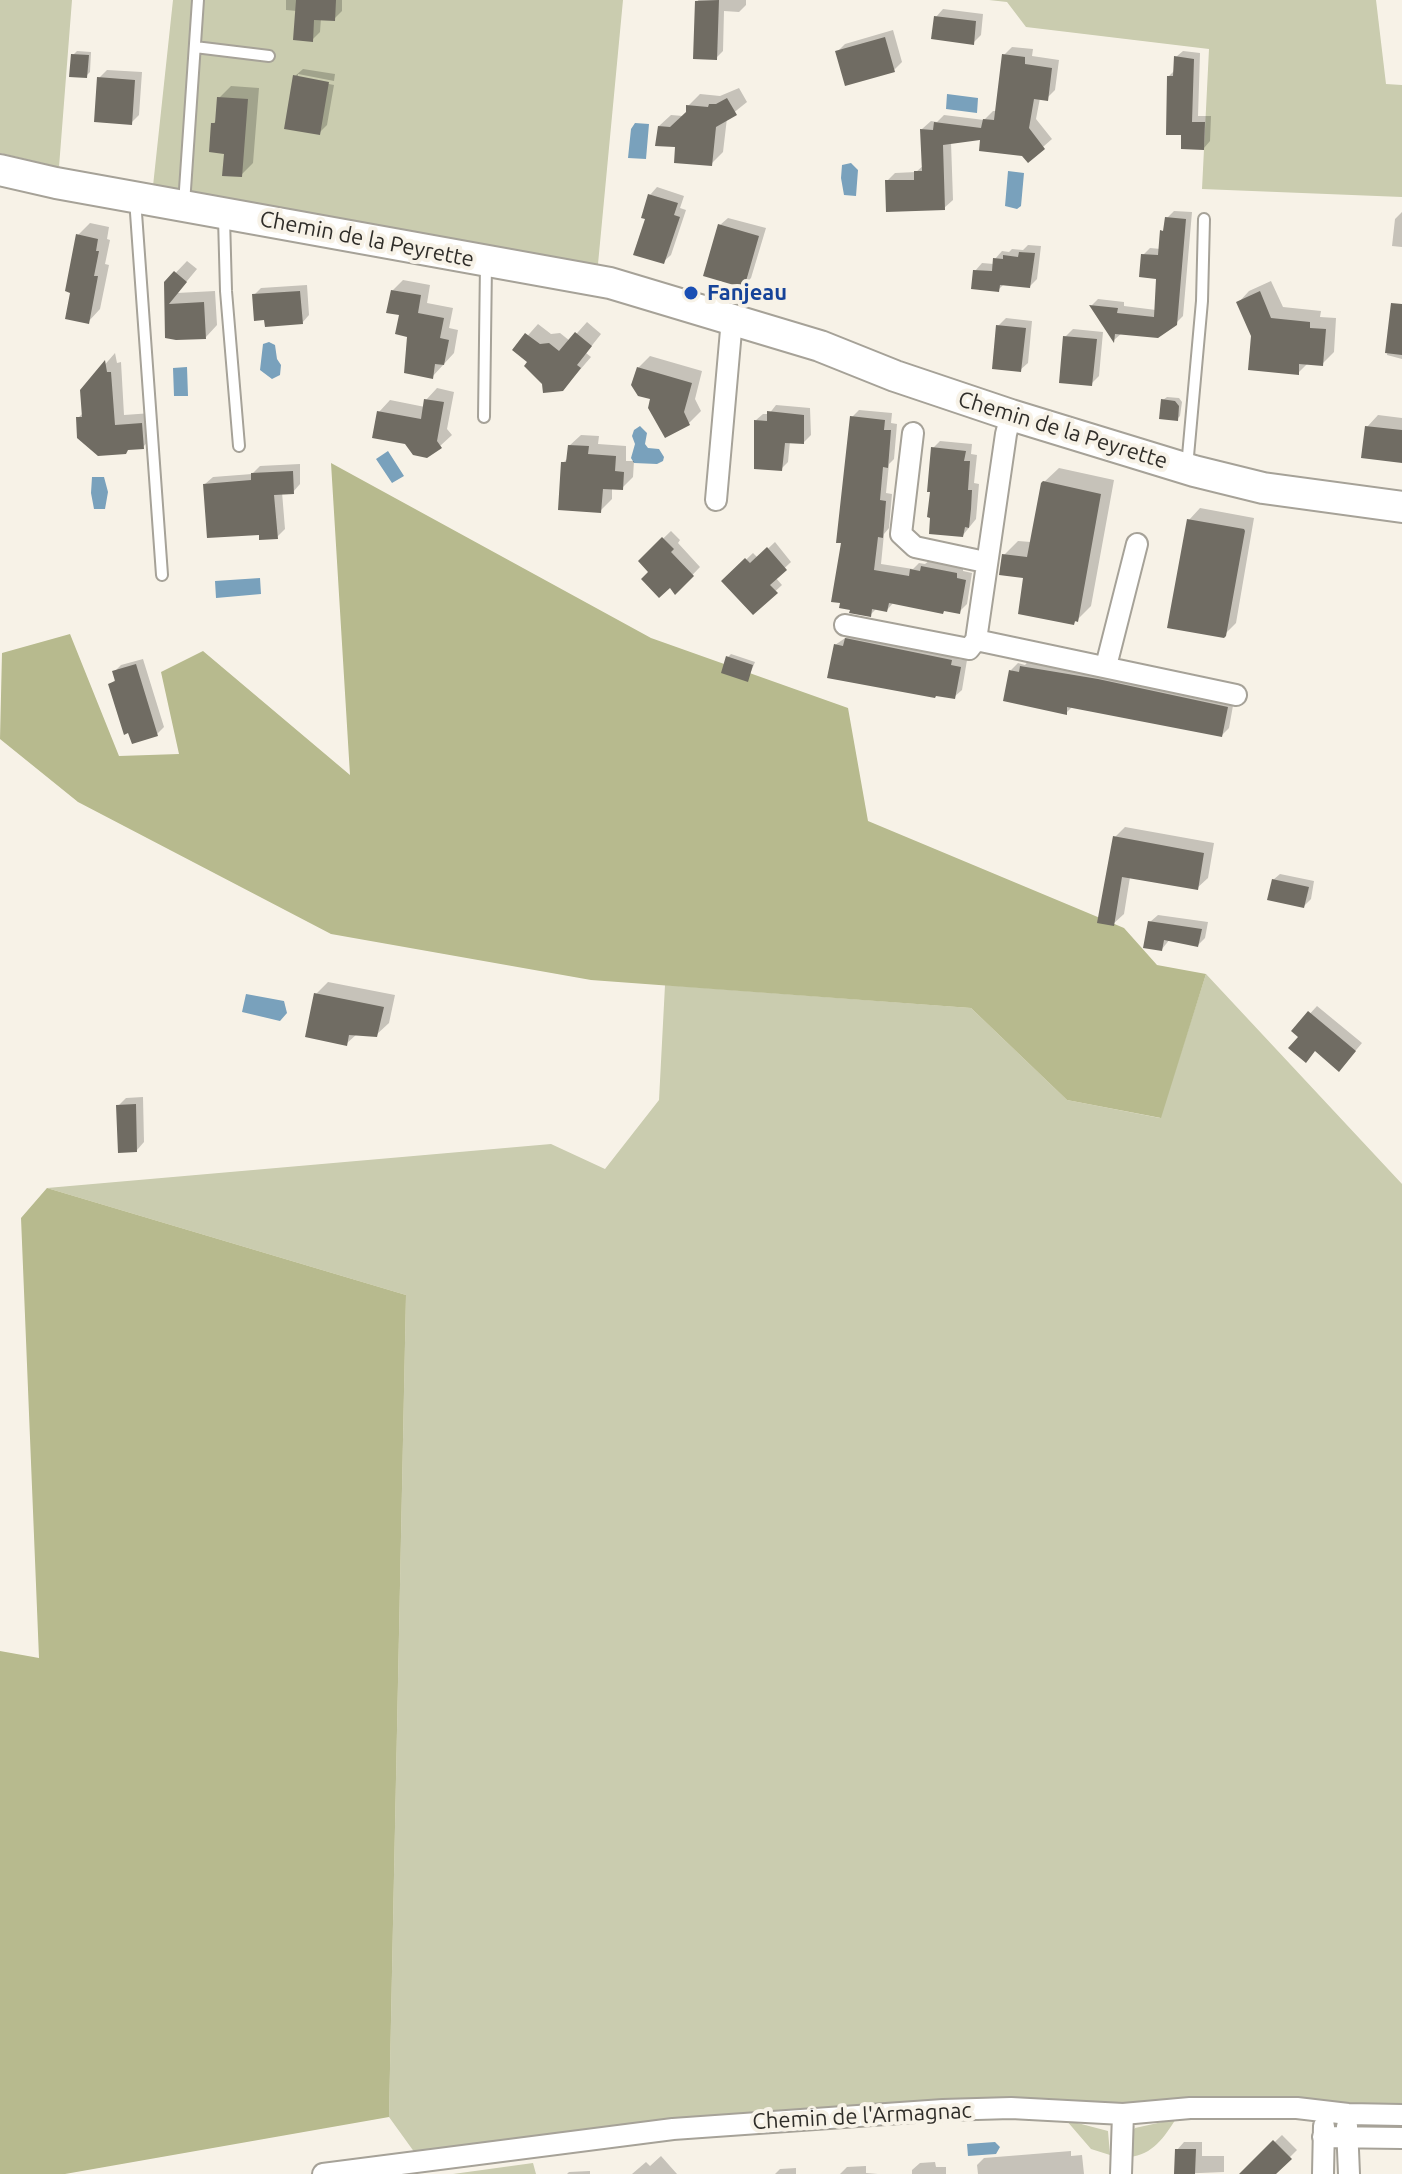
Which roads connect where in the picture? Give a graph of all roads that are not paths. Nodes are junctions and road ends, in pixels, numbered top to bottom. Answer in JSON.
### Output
{"nodes":[{"id":1,"x":198,"y":0,"type":"edge"},
{"id":2,"x":195,"y":47,"type":"junction"},
{"id":3,"x":269,"y":56,"type":"dead end"},
{"id":4,"x":0,"y":170,"type":"edge"},
{"id":5,"x":135,"y":197,"type":"junction"},
{"id":6,"x":183,"y":206,"type":"junction"},
{"id":7,"x":224,"y":212,"type":"junction"},
{"id":8,"x":1204,"y":219,"type":"dead end"},
{"id":9,"x":486,"y":262,"type":"junction"},
{"id":10,"x":732,"y":319,"type":"junction"},
{"id":11,"x":1011,"y":415,"type":"junction"},
{"id":12,"x":484,"y":417,"type":"dead end"},
{"id":13,"x":913,"y":433,"type":"dead end"},
{"id":14,"x":239,"y":446,"type":"dead end"},
{"id":15,"x":1187,"y":469,"type":"junction"},
{"id":16,"x":716,"y":500,"type":"dead end"},
{"id":17,"x":1402,"y":507,"type":"edge"},
{"id":18,"x":1137,"y":544,"type":"dead end"},
{"id":19,"x":985,"y":562,"type":"junction"},
{"id":20,"x":162,"y":575,"type":"dead end"},
{"id":21,"x":845,"y":625,"type":"dead end"},
{"id":22,"x":976,"y":640,"type":"junction"},
{"id":23,"x":1106,"y":666,"type":"junction"},
{"id":24,"x":1236,"y":695,"type":"dead end"},
{"id":25,"x":1325,"y":2110,"type":"junction"},
{"id":26,"x":1123,"y":2114,"type":"junction"},
{"id":27,"x":1348,"y":2114,"type":"junction"},
{"id":28,"x":1402,"y":2115,"type":"edge"},
{"id":29,"x":1323,"y":2137,"type":"junction"},
{"id":30,"x":1346,"y":2138,"type":"junction"},
{"id":31,"x":1402,"y":2138,"type":"edge"},
{"id":32,"x":375,"y":2171,"type":"edge"},
{"id":33,"x":323,"y":2174,"type":"edge"},
{"id":34,"x":1121,"y":2174,"type":"edge"},
{"id":35,"x":1323,"y":2174,"type":"edge"},
{"id":36,"x":1349,"y":2174,"type":"edge"}],
"edges":[{"from":1,"to":2,"type":"lane"},
{"from":2,"to":3,"type":"lane"},
{"from":2,"to":6,"type":"lane"},
{"from":4,"to":5,"type":"street","name":"Chemin de la Peyrette"},
{"from":5,"to":6,"type":"street","name":"Chemin de la Peyrette"},
{"from":5,"to":20,"type":"lane"},
{"from":6,"to":7,"type":"street","name":"Chemin de la Peyrette"},
{"from":7,"to":9,"type":"street","name":"Chemin de la Peyrette"},
{"from":7,"to":14,"type":"lane"},
{"from":8,"to":15,"type":"lane"},
{"from":9,"to":10,"type":"street","name":"Chemin de la Peyrette"},
{"from":9,"to":12,"type":"lane"},
{"from":10,"to":11,"type":"street","name":"Chemin de la Peyrette"},
{"from":10,"to":16,"type":"street"},
{"from":11,"to":15,"type":"street","name":"Chemin de la Peyrette"},
{"from":11,"to":19,"type":"street"},
{"from":13,"to":19,"type":"street"},
{"from":15,"to":17,"type":"street","name":"Chemin de la Peyrette"},
{"from":18,"to":23,"type":"street"},
{"from":19,"to":22,"type":"street"},
{"from":21,"to":22,"type":"street"},
{"from":22,"to":23,"type":"street"},
{"from":23,"to":24,"type":"street"},
{"from":25,"to":26,"type":"street","name":"Chemin de l'Armagnac"},
{"from":25,"to":27,"type":"street","name":"Chemin de l'Armagnac"},
{"from":25,"to":29,"type":"street"},
{"from":26,"to":32,"type":"street","name":"Chemin de l'Armagnac"},
{"from":26,"to":34,"type":"street"},
{"from":27,"to":28,"type":"street","name":"Chemin de l'Armagnac"},
{"from":27,"to":30,"type":"street"},
{"from":29,"to":30,"type":"street"},
{"from":29,"to":35,"type":"street"},
{"from":30,"to":31,"type":"street"},
{"from":30,"to":36,"type":"street"},
{"from":32,"to":33,"type":"street","name":"Chemin de l'Armagnac"}]}
